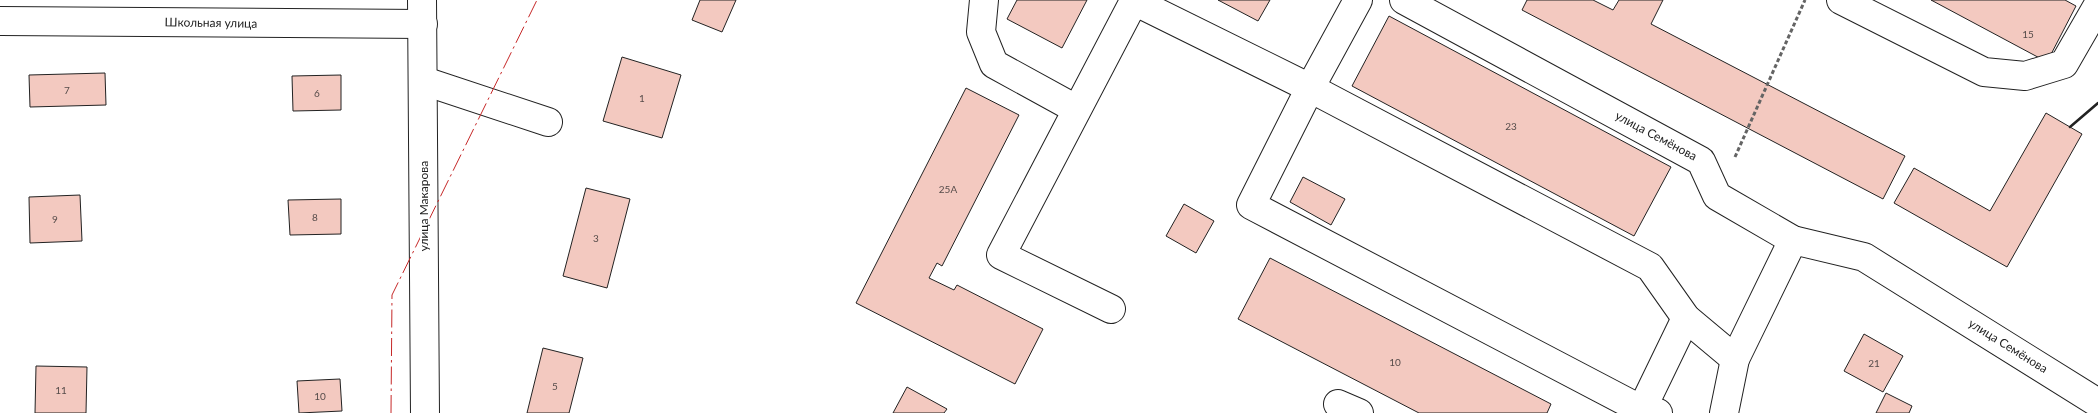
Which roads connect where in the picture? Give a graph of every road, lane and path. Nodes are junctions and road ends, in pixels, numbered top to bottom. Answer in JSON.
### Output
{"nodes":[{"id":1,"x":984,"y":0,"type":"edge"},
{"id":2,"x":1358,"y":0,"type":"edge"},
{"id":3,"x":1404,"y":0,"type":"edge"},
{"id":4,"x":1805,"y":0,"type":"edge"},
{"id":5,"x":1841,"y":0,"type":"edge"},
{"id":6,"x":2098,"y":5,"type":"edge"},
{"id":7,"x":423,"y":12,"type":"edge"},
{"id":8,"x":0,"y":21,"type":"edge"},
{"id":9,"x":424,"y":81,"type":"junction"},
{"id":10,"x":1310,"y":88,"type":"junction"},
{"id":11,"x":1076,"y":109,"type":"junction"},
{"id":12,"x":548,"y":122,"type":"dead end"},
{"id":13,"x":1717,"y":196,"type":"junction"},
{"id":14,"x":1793,"y":240,"type":"junction"},
{"id":15,"x":1111,"y":309,"type":"dead end"},
{"id":16,"x":1686,"y":318,"type":"junction"},
{"id":17,"x":1735,"y":359,"type":"junction"},
{"id":18,"x":2098,"y":403,"type":"edge"},
{"id":19,"x":1647,"y":412,"type":"edge"},
{"id":20,"x":425,"y":413,"type":"edge"},
{"id":21,"x":1724,"y":413,"type":"edge"}],
"edges":[{"from":1,"to":11,"type":"street"},
{"from":2,"to":10,"type":"street"},
{"from":3,"to":13,"type":"street","name":"улица Семёнова"},
{"from":4,"to":13,"type":"path"},
{"from":5,"to":6,"type":"street"},
{"from":7,"to":8,"type":"street","name":"Школьная улица"},
{"from":7,"to":9,"type":"street","name":"улица Макарова"},
{"from":9,"to":12,"type":"street"},
{"from":9,"to":20,"type":"street","name":"улица Макарова"},
{"from":10,"to":11,"type":"street"},
{"from":10,"to":16,"type":"street"},
{"from":10,"to":19,"type":"street"},
{"from":11,"to":15,"type":"street"},
{"from":13,"to":14,"type":"street","name":"улица Семёнова"},
{"from":14,"to":17,"type":"street"},
{"from":14,"to":18,"type":"street","name":"улица Семёнова"},
{"from":16,"to":17,"type":"street"},
{"from":16,"to":19,"type":"street"},
{"from":17,"to":21,"type":"street"}]}
